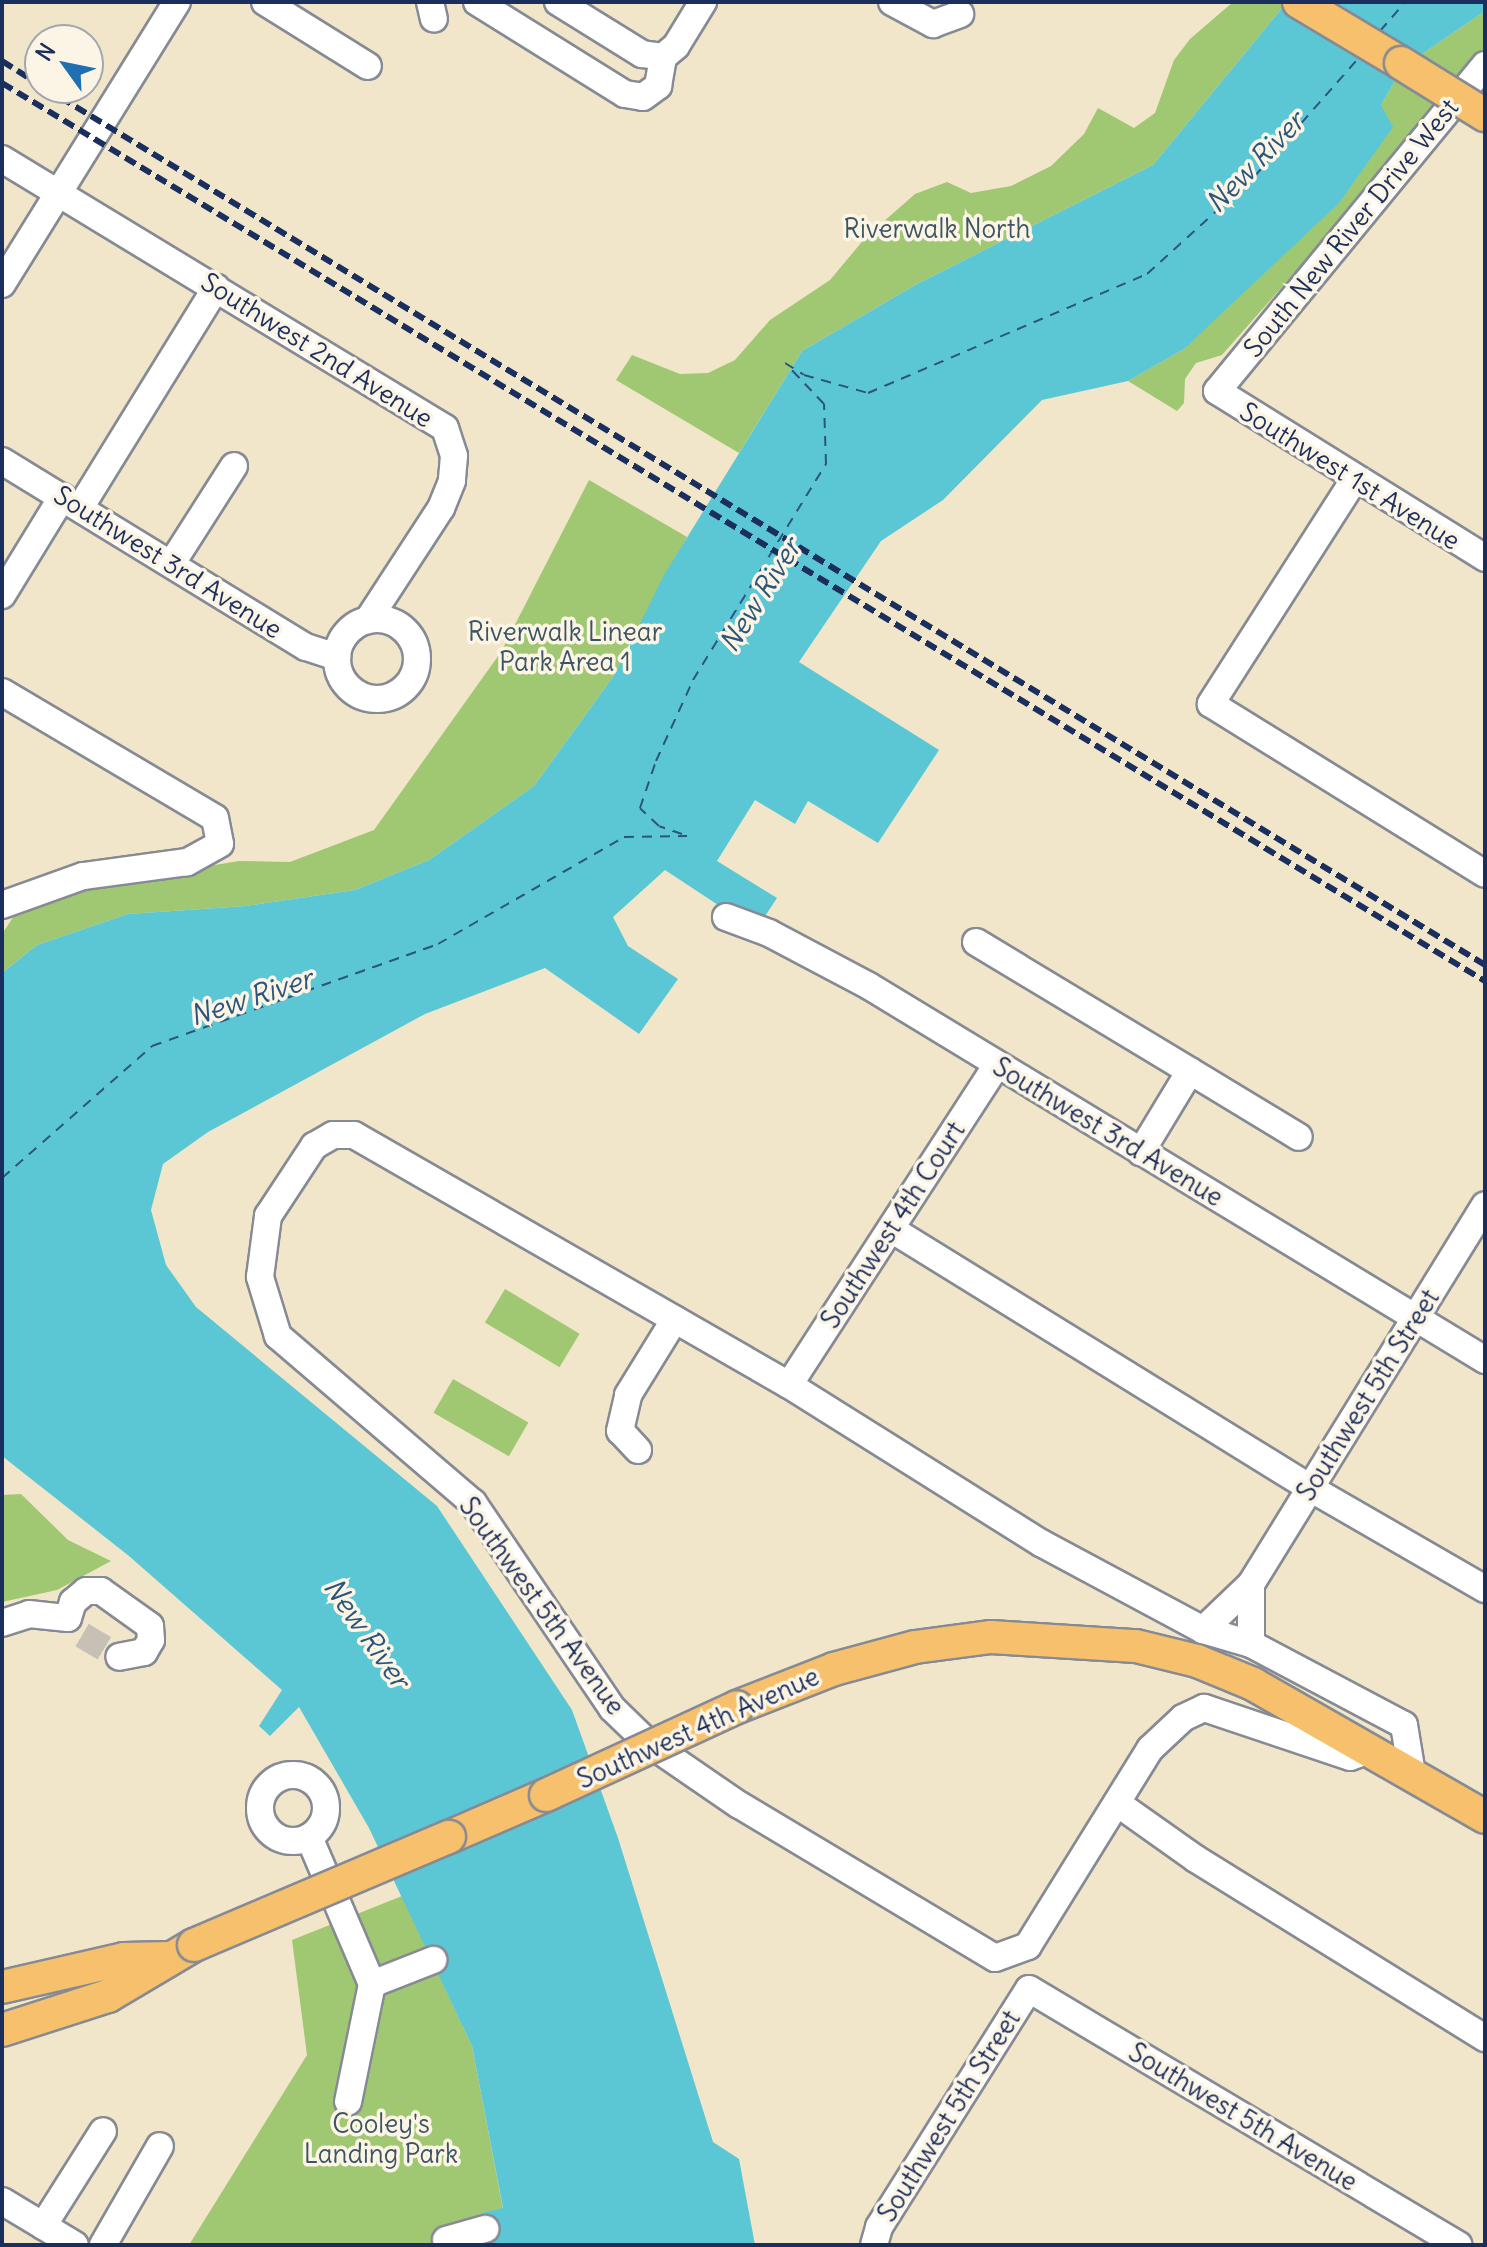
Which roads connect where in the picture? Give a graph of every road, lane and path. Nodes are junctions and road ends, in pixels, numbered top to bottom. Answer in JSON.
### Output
{"nodes":[{"id":1,"x":177,"y":2,"type":"edge"},
{"id":2,"x":265,"y":2,"type":"edge"},
{"id":3,"x":477,"y":2,"type":"edge"},
{"id":4,"x":558,"y":2,"type":"edge"},
{"id":5,"x":703,"y":2,"type":"edge"},
{"id":6,"x":892,"y":2,"type":"edge"},
{"id":7,"x":1299,"y":2,"type":"edge"},
{"id":8,"x":960,"y":14,"type":"dead end"},
{"id":9,"x":663,"y":57,"type":"junction"},
{"id":10,"x":1485,"y":65,"type":"edge"},
{"id":11,"x":368,"y":66,"type":"dead end"},
{"id":12,"x":1485,"y":115,"type":"edge"},
{"id":13,"x":2,"y":159,"type":"edge"},
{"id":14,"x":59,"y":192,"type":"junction"},
{"id":15,"x":2,"y":284,"type":"edge"},
{"id":16,"x":216,"y":288,"type":"junction"},
{"id":17,"x":1217,"y":391,"type":"joint"},
{"id":18,"x":2,"y":461,"type":"edge"},
{"id":19,"x":234,"y":466,"type":"dead end"},
{"id":20,"x":1354,"y":480,"type":"junction"},
{"id":21,"x":71,"y":502,"type":"junction"},
{"id":22,"x":1485,"y":558,"type":"edge"},
{"id":23,"x":172,"y":563,"type":"junction"},
{"id":24,"x":2,"y":595,"type":"edge"},
{"id":25,"x":368,"y":620,"type":"junction"},
{"id":26,"x":337,"y":657,"type":"junction"},
{"id":27,"x":2,"y":692,"type":"edge"},
{"id":28,"x":1485,"y":874,"type":"edge"},
{"id":29,"x":2,"y":905,"type":"edge"},
{"id":30,"x":726,"y":917,"type":"dead end"},
{"id":31,"x":976,"y":942,"type":"dead end"},
{"id":32,"x":997,"y":1065,"type":"junction"},
{"id":33,"x":1190,"y":1071,"type":"junction"},
{"id":34,"x":1299,"y":1137,"type":"dead end"},
{"id":35,"x":1141,"y":1152,"type":"junction"},
{"id":36,"x":1485,"y":1205,"type":"edge"},
{"id":37,"x":891,"y":1229,"type":"junction"},
{"id":38,"x":675,"y":1319,"type":"junction"},
{"id":39,"x":1416,"y":1319,"type":"junction"},
{"id":40,"x":1485,"y":1360,"type":"edge"},
{"id":41,"x":789,"y":1385,"type":"junction"},
{"id":42,"x":638,"y":1450,"type":"dead end"},
{"id":43,"x":1310,"y":1488,"type":"junction"},
{"id":44,"x":1251,"y":1584,"type":"junction"},
{"id":45,"x":1485,"y":1589,"type":"edge"},
{"id":46,"x":2,"y":1623,"type":"edge"},
{"id":47,"x":1203,"y":1630,"type":"junction"},
{"id":48,"x":1251,"y":1644,"type":"junction"},
{"id":49,"x":119,"y":1657,"type":"dead end"},
{"id":50,"x":1370,"y":1750,"type":"junction"},
{"id":51,"x":1412,"y":1774,"type":"junction"},
{"id":52,"x":1117,"y":1803,"type":"junction"},
{"id":53,"x":1485,"y":1817,"type":"edge"},
{"id":54,"x":309,"y":1837,"type":"dead end"},
{"id":55,"x":184,"y":1951,"type":"junction"},
{"id":56,"x":433,"y":1960,"type":"dead end"},
{"id":57,"x":372,"y":1984,"type":"junction"},
{"id":58,"x":2,"y":1987,"type":"edge"},
{"id":59,"x":1029,"y":1989,"type":"joint"},
{"id":60,"x":2,"y":2030,"type":"edge"},
{"id":61,"x":1485,"y":2038,"type":"edge"},
{"id":62,"x":348,"y":2102,"type":"dead end"},
{"id":63,"x":103,"y":2131,"type":"dead end"},
{"id":64,"x":160,"y":2146,"type":"dead end"},
{"id":65,"x":2,"y":2201,"type":"edge"},
{"id":66,"x":43,"y":2226,"type":"junction"},
{"id":67,"x":485,"y":2229,"type":"dead end"},
{"id":68,"x":446,"y":2240,"type":"dead end"},
{"id":69,"x":75,"y":2245,"type":"edge"},
{"id":70,"x":103,"y":2245,"type":"edge"},
{"id":71,"x":874,"y":2245,"type":"edge"},
{"id":72,"x":1458,"y":2245,"type":"edge"}],
"edges":[{"from":1,"to":14,"type":"street"},
{"from":2,"to":11,"type":"street"},
{"from":3,"to":9,"type":"street"},
{"from":4,"to":9,"type":"street"},
{"from":5,"to":9,"type":"street"},
{"from":6,"to":8,"type":"street"},
{"from":7,"to":12,"type":"main road","bridge":true},
{"from":10,"to":17,"type":"street","name":"South New River Drive West"},
{"from":13,"to":14,"type":"street","name":"Southwest 2nd Avenue"},
{"from":14,"to":15,"type":"street"},
{"from":14,"to":16,"type":"street","name":"Southwest 2nd Avenue"},
{"from":16,"to":21,"type":"street"},
{"from":16,"to":25,"type":"street","name":"Southwest 2nd Avenue"},
{"from":17,"to":20,"type":"street","name":"Southwest 1st Avenue"},
{"from":18,"to":21,"type":"street","name":"Southwest 3rd Avenue"},
{"from":19,"to":23,"type":"street"},
{"from":20,"to":22,"type":"street","name":"Southwest 1st Avenue"},
{"from":20,"to":28,"type":"street"},
{"from":21,"to":23,"type":"street","name":"Southwest 3rd Avenue"},
{"from":21,"to":24,"type":"street"},
{"from":23,"to":26,"type":"street","name":"Southwest 3rd Avenue"},
{"from":25,"to":26,"type":"street"},
{"from":25,"to":26,"type":"street"},
{"from":27,"to":29,"type":"street"},
{"from":30,"to":32,"type":"street","name":"Southwest 3rd Avenue"},
{"from":31,"to":33,"type":"street"},
{"from":32,"to":35,"type":"street","name":"Southwest 3rd Avenue"},
{"from":32,"to":37,"type":"street","name":"Southwest 4th Court"},
{"from":33,"to":34,"type":"street"},
{"from":33,"to":35,"type":"street"},
{"from":35,"to":39,"type":"street","name":"Southwest 3rd Avenue"},
{"from":36,"to":39,"type":"street","name":"Southwest 5th Street"},
{"from":37,"to":41,"type":"street","name":"Southwest 4th Court"},
{"from":37,"to":43,"type":"street"},
{"from":38,"to":41,"type":"street"},
{"from":38,"to":42,"type":"street"},
{"from":38,"to":52,"type":"street","name":"Southwest 5th Avenue"},
{"from":39,"to":40,"type":"street","name":"Southwest 3rd Avenue"},
{"from":39,"to":43,"type":"street","name":"Southwest 5th Street"},
{"from":41,"to":47,"type":"street"},
{"from":43,"to":44,"type":"street","name":"Southwest 5th Street"},
{"from":43,"to":45,"type":"street"},
{"from":44,"to":47,"type":"street","name":"Southwest 5th Street"},
{"from":44,"to":48,"type":"street"},
{"from":46,"to":49,"type":"street"},
{"from":47,"to":48,"type":"street"},
{"from":48,"to":51,"type":"street"},
{"from":50,"to":51,"type":"main road","name":"Southwest 4th Avenue"},
{"from":50,"to":52,"type":"street"},
{"from":50,"to":55,"type":"main road","name":"Southwest 4th Avenue","bridge":true},
{"from":51,"to":53,"type":"main road","name":"Southwest 4th Avenue"},
{"from":52,"to":61,"type":"street"},
{"from":54,"to":57,"type":"street"},
{"from":55,"to":58,"type":"main road"},
{"from":55,"to":60,"type":"main road","name":"Southwest 4th Avenue"},
{"from":56,"to":57,"type":"street"},
{"from":57,"to":62,"type":"street"},
{"from":59,"to":71,"type":"street","name":"Southwest 5th Street"},
{"from":59,"to":72,"type":"street","name":"Southwest 5th Avenue"},
{"from":63,"to":66,"type":"street"},
{"from":64,"to":70,"type":"street"},
{"from":65,"to":66,"type":"street"},
{"from":66,"to":69,"type":"street"},
{"from":67,"to":68,"type":"street"}]}
